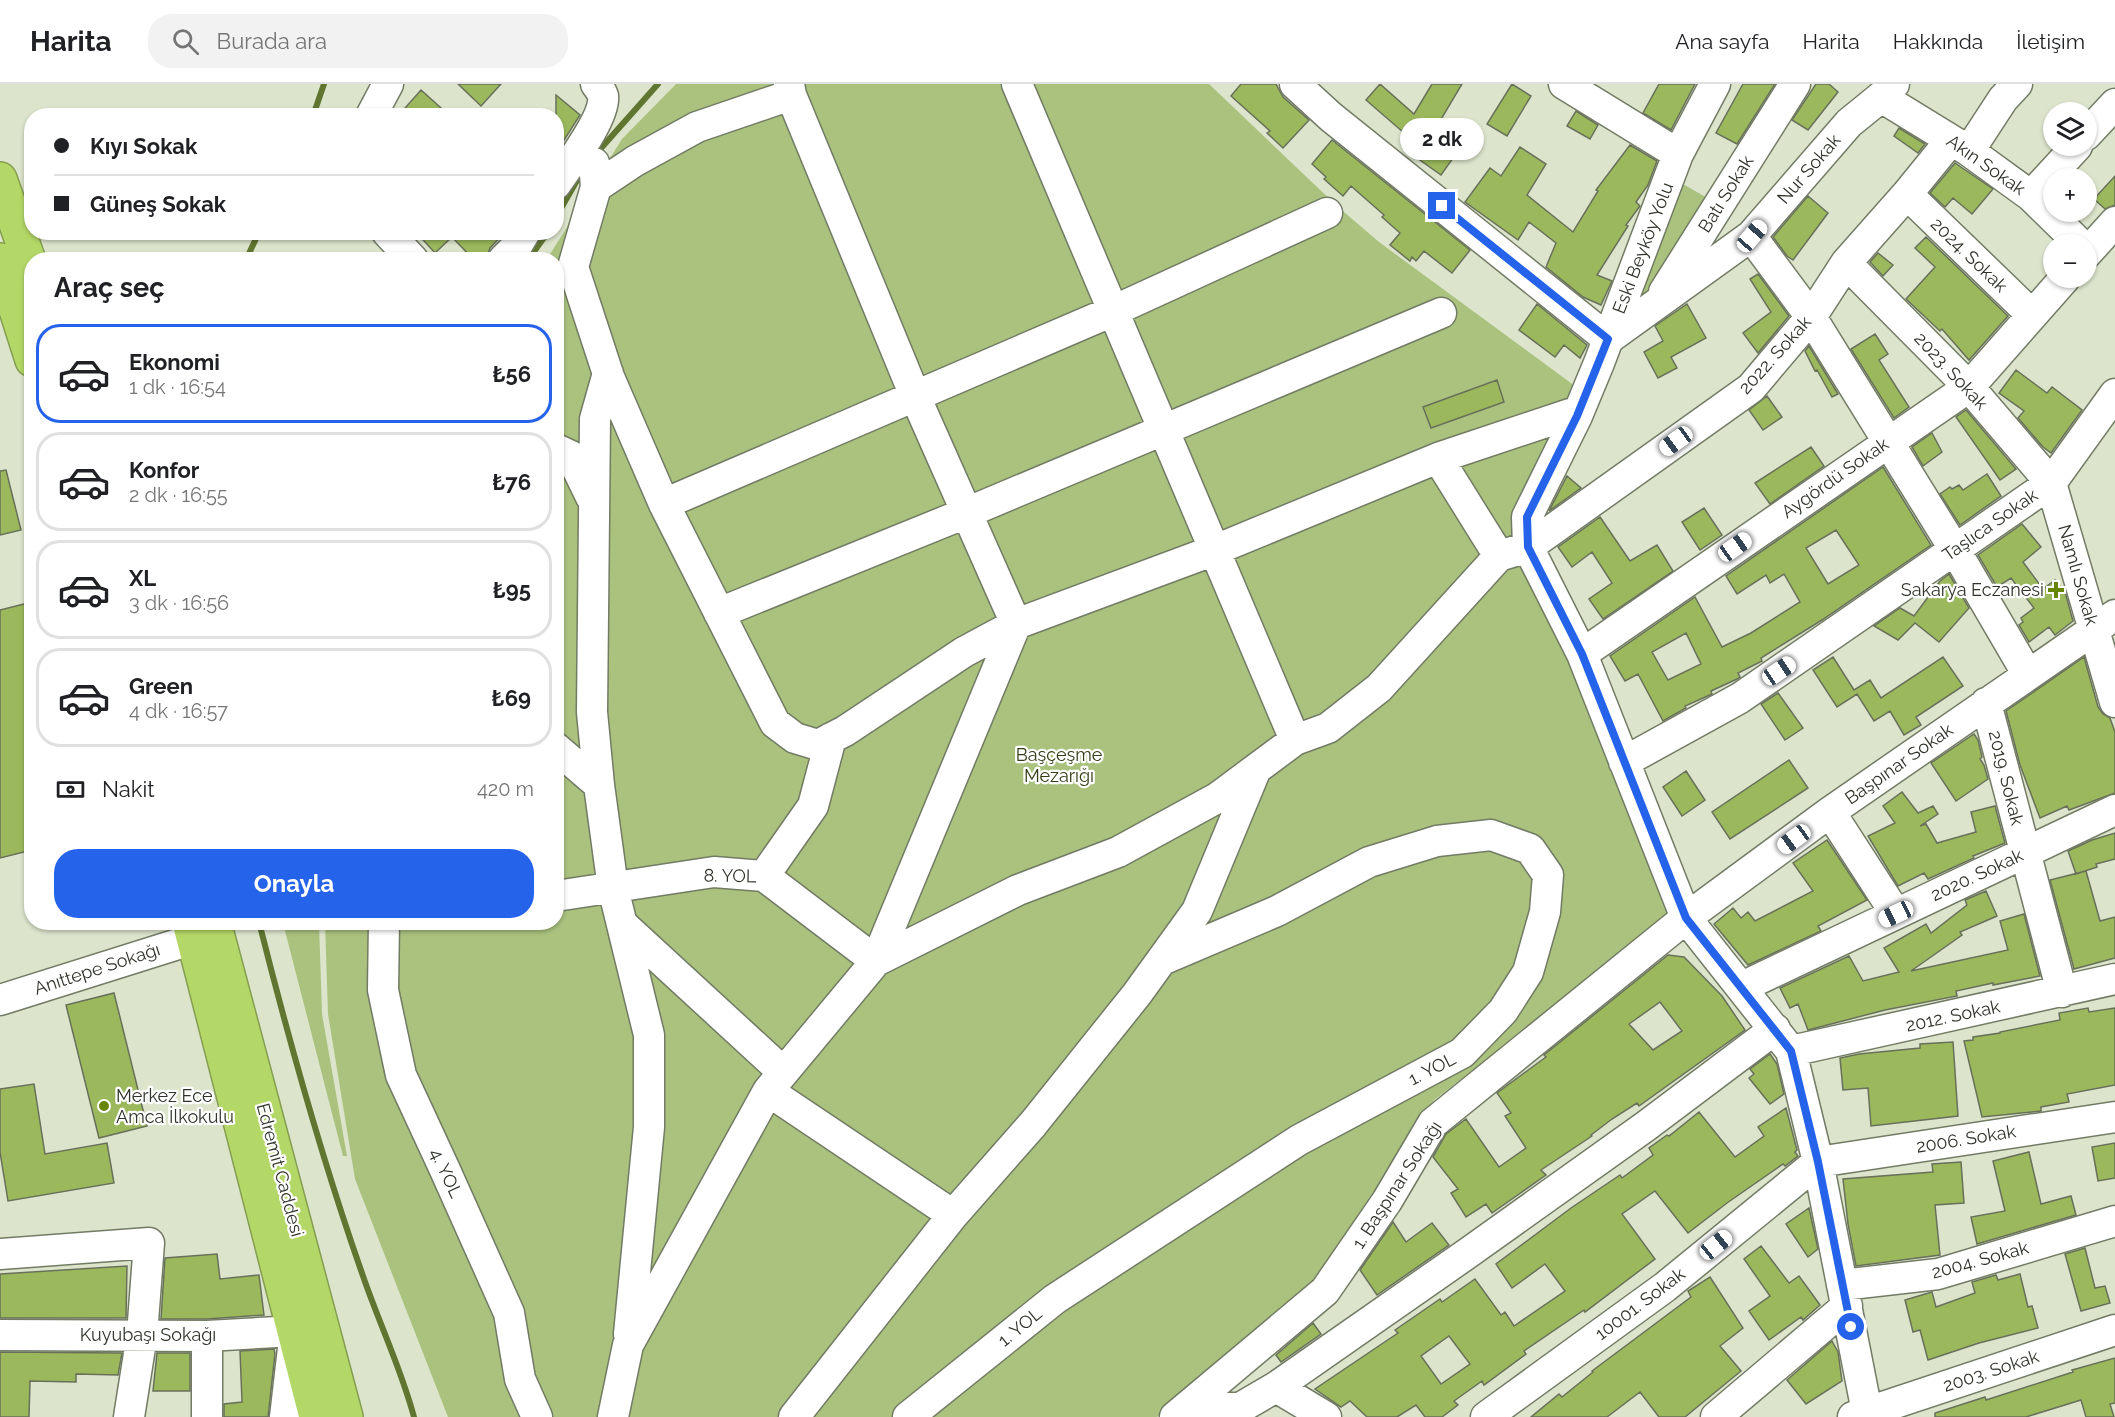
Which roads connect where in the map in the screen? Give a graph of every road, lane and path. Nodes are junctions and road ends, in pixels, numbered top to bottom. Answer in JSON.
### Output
{"nodes":[{"id":1,"x":388,"y":84,"type":"edge"},
{"id":2,"x":596,"y":84,"type":"edge"},
{"id":3,"x":1017,"y":84,"type":"edge"},
{"id":4,"x":1295,"y":84,"type":"edge"},
{"id":5,"x":1564,"y":84,"type":"edge"},
{"id":6,"x":1715,"y":84,"type":"edge"},
{"id":7,"x":1795,"y":84,"type":"edge"},
{"id":8,"x":2017,"y":84,"type":"edge"},
{"id":9,"x":790,"y":89,"type":"edge"},
{"id":10,"x":1888,"y":91,"type":"edge"},
{"id":11,"x":2115,"y":104,"type":"edge"},
{"id":12,"x":375,"y":108,"type":"edge"},
{"id":13,"x":2097,"y":123,"type":"edge"},
{"id":14,"x":1960,"y":145,"type":"junction"},
{"id":15,"x":1678,"y":154,"type":"junction"},
{"id":16,"x":2068,"y":156,"type":"edge"},
{"id":17,"x":564,"y":172,"type":"edge"},
{"id":18,"x":0,"y":179,"type":"edge"},
{"id":19,"x":1907,"y":195,"type":"junction"},
{"id":20,"x":2031,"y":196,"type":"junction"},
{"id":21,"x":1327,"y":213,"type":"dead end"},
{"id":22,"x":2115,"y":222,"type":"edge"},
{"id":23,"x":2069,"y":234,"type":"edge"},
{"id":24,"x":1752,"y":236,"type":"junction"},
{"id":25,"x":2097,"y":239,"type":"edge"},
{"id":26,"x":394,"y":240,"type":"edge"},
{"id":27,"x":520,"y":240,"type":"edge"},
{"id":28,"x":26,"y":252,"type":"edge"},
{"id":29,"x":406,"y":252,"type":"edge"},
{"id":30,"x":511,"y":252,"type":"edge"},
{"id":31,"x":0,"y":260,"type":"edge"},
{"id":32,"x":1846,"y":263,"type":"junction"},
{"id":33,"x":2056,"y":288,"type":"edge"},
{"id":34,"x":1656,"y":304,"type":"junction"},
{"id":35,"x":1113,"y":311,"type":"junction"},
{"id":36,"x":1441,"y":312,"type":"dead end"},
{"id":37,"x":2032,"y":315,"type":"junction"},
{"id":38,"x":1811,"y":317,"type":"junction"},
{"id":39,"x":24,"y":335,"type":"edge"},
{"id":40,"x":1608,"y":339,"type":"junction"},
{"id":41,"x":608,"y":373,"type":"junction"},
{"id":42,"x":1969,"y":387,"type":"junction"},
{"id":43,"x":2115,"y":394,"type":"edge"},
{"id":44,"x":915,"y":396,"type":"junction"},
{"id":45,"x":1570,"y":414,"type":"dead end"},
{"id":46,"x":1164,"y":429,"type":"junction"},
{"id":47,"x":1888,"y":441,"type":"junction"},
{"id":48,"x":564,"y":453,"type":"edge"},
{"id":49,"x":1438,"y":458,"type":"junction"},
{"id":50,"x":2050,"y":483,"type":"junction"},
{"id":51,"x":594,"y":502,"type":"junction"},
{"id":52,"x":664,"y":504,"type":"junction"},
{"id":53,"x":966,"y":513,"type":"junction"},
{"id":54,"x":1528,"y":547,"type":"junction"},
{"id":55,"x":1215,"y":550,"type":"junction"},
{"id":56,"x":1955,"y":550,"type":"junction"},
{"id":57,"x":1499,"y":556,"type":"junction"},
{"id":58,"x":719,"y":613,"type":"junction"},
{"id":59,"x":2104,"y":622,"type":"edge"},
{"id":60,"x":1016,"y":624,"type":"junction"},
{"id":61,"x":1582,"y":654,"type":"junction"},
{"id":62,"x":2028,"y":675,"type":"junction"},
{"id":63,"x":2115,"y":702,"type":"edge"},
{"id":64,"x":1986,"y":703,"type":"junction"},
{"id":65,"x":831,"y":738,"type":"junction"},
{"id":66,"x":1296,"y":740,"type":"junction"},
{"id":67,"x":564,"y":755,"type":"edge"},
{"id":68,"x":1624,"y":762,"type":"junction"},
{"id":69,"x":1256,"y":769,"type":"junction"},
{"id":70,"x":599,"y":785,"type":"junction"},
{"id":71,"x":2115,"y":810,"type":"edge"},
{"id":72,"x":1830,"y":813,"type":"junction"},
{"id":73,"x":2025,"y":853,"type":"junction"},
{"id":74,"x":764,"y":876,"type":"junction"},
{"id":75,"x":614,"y":888,"type":"junction"},
{"id":76,"x":564,"y":895,"type":"edge"},
{"id":77,"x":1896,"y":914,"type":"junction"},
{"id":78,"x":1686,"y":918,"type":"junction"},
{"id":79,"x":622,"y":924,"type":"junction"},
{"id":80,"x":193,"y":930,"type":"edge"},
{"id":81,"x":199,"y":930,"type":"edge"},
{"id":82,"x":200,"y":930,"type":"edge"},
{"id":83,"x":384,"y":930,"type":"edge"},
{"id":84,"x":1162,"y":960,"type":"junction"},
{"id":85,"x":876,"y":962,"type":"junction"},
{"id":86,"x":2115,"y":979,"type":"edge"},
{"id":87,"x":1742,"y":987,"type":"junction"},
{"id":88,"x":2062,"y":992,"type":"junction"},
{"id":89,"x":0,"y":1000,"type":"edge"},
{"id":90,"x":1783,"y":1040,"type":"junction"},
{"id":91,"x":776,"y":1081,"type":"junction"},
{"id":92,"x":2115,"y":1117,"type":"edge"},
{"id":93,"x":1818,"y":1162,"type":"junction"},
{"id":94,"x":953,"y":1215,"type":"junction"},
{"id":95,"x":2115,"y":1221,"type":"edge"},
{"id":96,"x":0,"y":1254,"type":"edge"},
{"id":97,"x":1845,"y":1296,"type":"junction"},
{"id":98,"x":2115,"y":1330,"type":"edge"},
{"id":99,"x":295,"y":1331,"type":"junction"},
{"id":100,"x":0,"y":1335,"type":"edge"},
{"id":101,"x":142,"y":1335,"type":"junction"},
{"id":102,"x":207,"y":1336,"type":"junction"},
{"id":103,"x":628,"y":1345,"type":"junction"},
{"id":104,"x":1276,"y":1387,"type":"junction"},
{"id":105,"x":1184,"y":1414,"type":"edge"},
{"id":106,"x":1863,"y":1415,"type":"edge"},
{"id":107,"x":129,"y":1417,"type":"edge"},
{"id":108,"x":207,"y":1417,"type":"edge"},
{"id":109,"x":285,"y":1417,"type":"edge"},
{"id":110,"x":316,"y":1417,"type":"edge"},
{"id":111,"x":346,"y":1417,"type":"edge"},
{"id":112,"x":537,"y":1417,"type":"edge"},
{"id":113,"x":613,"y":1417,"type":"edge"},
{"id":114,"x":794,"y":1417,"type":"edge"},
{"id":115,"x":908,"y":1417,"type":"edge"},
{"id":116,"x":1326,"y":1417,"type":"edge"},
{"id":117,"x":1486,"y":1417,"type":"edge"},
{"id":118,"x":1716,"y":1417,"type":"edge"}],
"edges":[{"from":1,"to":12,"type":"street"},
{"from":2,"to":17,"type":"street"},
{"from":3,"to":35,"type":"street"},
{"from":4,"to":40,"type":"street"},
{"from":5,"to":15,"type":"street"},
{"from":6,"to":15,"type":"street","name":"Eski Beyköy Yolu"},
{"from":7,"to":34,"type":"street","name":"Batı Sokak"},
{"from":8,"to":14,"type":"street","name":"2022. Sokak"},
{"from":9,"to":41,"type":"street"},
{"from":9,"to":44,"type":"street"},
{"from":10,"to":14,"type":"street","name":"Akın Sokak"},
{"from":10,"to":24,"type":"street","name":"Nur Sokak"},
{"from":11,"to":13,"type":"street"},
{"from":14,"to":19,"type":"street","name":"2022. Sokak"},
{"from":14,"to":20,"type":"street","name":"Akın Sokak"},
{"from":15,"to":40,"type":"street","name":"Eski Beyköy Yolu"},
{"from":16,"to":20,"type":"street"},
{"from":18,"to":28,"type":"highway"},
{"from":19,"to":32,"type":"street","name":"2022. Sokak"},
{"from":19,"to":37,"type":"street","name":"2024. Sokak"},
{"from":20,"to":23,"type":"street","name":"Akın Sokak"},
{"from":21,"to":35,"type":"street"},
{"from":22,"to":25,"type":"street"},
{"from":24,"to":34,"type":"street","name":"Nur Sokak"},
{"from":24,"to":38,"type":"street"},
{"from":26,"to":29,"type":"street"},
{"from":27,"to":30,"type":"street"},
{"from":31,"to":39,"type":"highway"},
{"from":32,"to":38,"type":"street","name":"2022. Sokak"},
{"from":32,"to":42,"type":"street","name":"2023. Sokak"},
{"from":33,"to":37,"type":"street","name":"Aygördü Sokak"},
{"from":34,"to":40,"type":"street","name":"Nur Sokak"},
{"from":35,"to":44,"type":"street"},
{"from":35,"to":46,"type":"street"},
{"from":36,"to":46,"type":"street"},
{"from":37,"to":42,"type":"street","name":"Aygördü Sokak"},
{"from":38,"to":47,"type":"street"},
{"from":38,"to":54,"type":"street","name":"2022. Sokak"},
{"from":40,"to":54,"type":"street","name":"Eski Beyköy Yolu"},
{"from":41,"to":51,"type":"street"},
{"from":41,"to":52,"type":"street"},
{"from":42,"to":47,"type":"street","name":"Aygördü Sokak"},
{"from":42,"to":50,"type":"street","name":"2023. Sokak"},
{"from":43,"to":50,"type":"street","name":"Taşlıca Sokak"},
{"from":44,"to":52,"type":"street"},
{"from":44,"to":53,"type":"street"},
{"from":45,"to":49,"type":"street"},
{"from":46,"to":53,"type":"street"},
{"from":46,"to":55,"type":"street"},
{"from":47,"to":56,"type":"street"},
{"from":47,"to":61,"type":"street","name":"Aygördü Sokak"},
{"from":48,"to":51,"type":"street"},
{"from":49,"to":55,"type":"street"},
{"from":49,"to":57,"type":"street"},
{"from":50,"to":56,"type":"street","name":"Taşlıca Sokak"},
{"from":50,"to":59,"type":"street","name":"Namlı Sokak"},
{"from":51,"to":70,"type":"street"},
{"from":52,"to":58,"type":"street"},
{"from":53,"to":58,"type":"street"},
{"from":53,"to":60,"type":"street"},
{"from":54,"to":57,"type":"street","name":"2022. Sokak"},
{"from":54,"to":61,"type":"street"},
{"from":55,"to":60,"type":"street"},
{"from":55,"to":66,"type":"street"},
{"from":56,"to":62,"type":"street"},
{"from":56,"to":68,"type":"street","name":"Taşlıca Sokak"},
{"from":57,"to":66,"type":"street"},
{"from":58,"to":65,"type":"street"},
{"from":59,"to":62,"type":"street","name":"Başpınar Sokak"},
{"from":59,"to":63,"type":"street","name":"Namlı Sokak"},
{"from":60,"to":65,"type":"street"},
{"from":60,"to":85,"type":"street"},
{"from":61,"to":68,"type":"street"},
{"from":62,"to":64,"type":"street","name":"Başpınar Sokak"},
{"from":64,"to":72,"type":"street","name":"Başpınar Sokak"},
{"from":64,"to":73,"type":"street","name":"2019. Sokak"},
{"from":65,"to":74,"type":"street"},
{"from":66,"to":69,"type":"street"},
{"from":67,"to":70,"type":"street"},
{"from":68,"to":78,"type":"street"},
{"from":69,"to":84,"type":"street"},
{"from":69,"to":85,"type":"street"},
{"from":70,"to":75,"type":"street"},
{"from":71,"to":73,"type":"street","name":"2020. Sokak"},
{"from":72,"to":77,"type":"street"},
{"from":72,"to":78,"type":"street","name":"Başpınar Sokak"},
{"from":73,"to":77,"type":"street","name":"2020. Sokak"},
{"from":73,"to":88,"type":"street","name":"2019. Sokak"},
{"from":74,"to":75,"type":"street","name":"8. YOL"},
{"from":74,"to":85,"type":"street","name":"8. YOL"},
{"from":75,"to":76,"type":"street","name":"8. YOL"},
{"from":75,"to":79,"type":"street"},
{"from":77,"to":87,"type":"street","name":"2020. Sokak"},
{"from":78,"to":87,"type":"street"},
{"from":78,"to":105,"type":"street","name":"1. Başpınar Sokağı"},
{"from":79,"to":91,"type":"street"},
{"from":79,"to":103,"type":"street"},
{"from":80,"to":89,"type":"street","name":"Anıttepe Sokağı"},
{"from":81,"to":99,"type":"highway","name":"Edremit Caddesi"},
{"from":82,"to":111,"type":"highway","name":"Edremit Caddesi"},
{"from":83,"to":112,"type":"street","name":"4. YOL"},
{"from":84,"to":94,"type":"street"},
{"from":84,"to":115,"type":"street","name":"1. YOL"},
{"from":85,"to":91,"type":"street"},
{"from":86,"to":88,"type":"street","name":"2012. Sokak"},
{"from":87,"to":90,"type":"street"},
{"from":88,"to":90,"type":"street","name":"2012. Sokak"},
{"from":90,"to":93,"type":"street"},
{"from":90,"to":104,"type":"street"},
{"from":91,"to":94,"type":"street"},
{"from":91,"to":103,"type":"street"},
{"from":92,"to":93,"type":"street","name":"2006. Sokak"},
{"from":93,"to":97,"type":"street"},
{"from":93,"to":117,"type":"street","name":"10001. Sokak"},
{"from":94,"to":114,"type":"street"},
{"from":95,"to":97,"type":"street","name":"2004. Sokak"},
{"from":96,"to":101,"type":"street"},
{"from":97,"to":106,"type":"street"},
{"from":97,"to":118,"type":"street"},
{"from":98,"to":106,"type":"street","name":"2003. Sokak"},
{"from":99,"to":102,"type":"street","name":"Kuyubaşı Sokağı"},
{"from":99,"to":109,"type":"street"},
{"from":99,"to":110,"type":"highway","name":"Edremit Caddesi"},
{"from":100,"to":101,"type":"street","name":"Kuyubaşı Sokağı"},
{"from":101,"to":102,"type":"street","name":"Kuyubaşı Sokağı"},
{"from":101,"to":107,"type":"street"},
{"from":102,"to":108,"type":"street"},
{"from":103,"to":113,"type":"street"},
{"from":104,"to":105,"type":"street"},
{"from":104,"to":116,"type":"street"}]}
